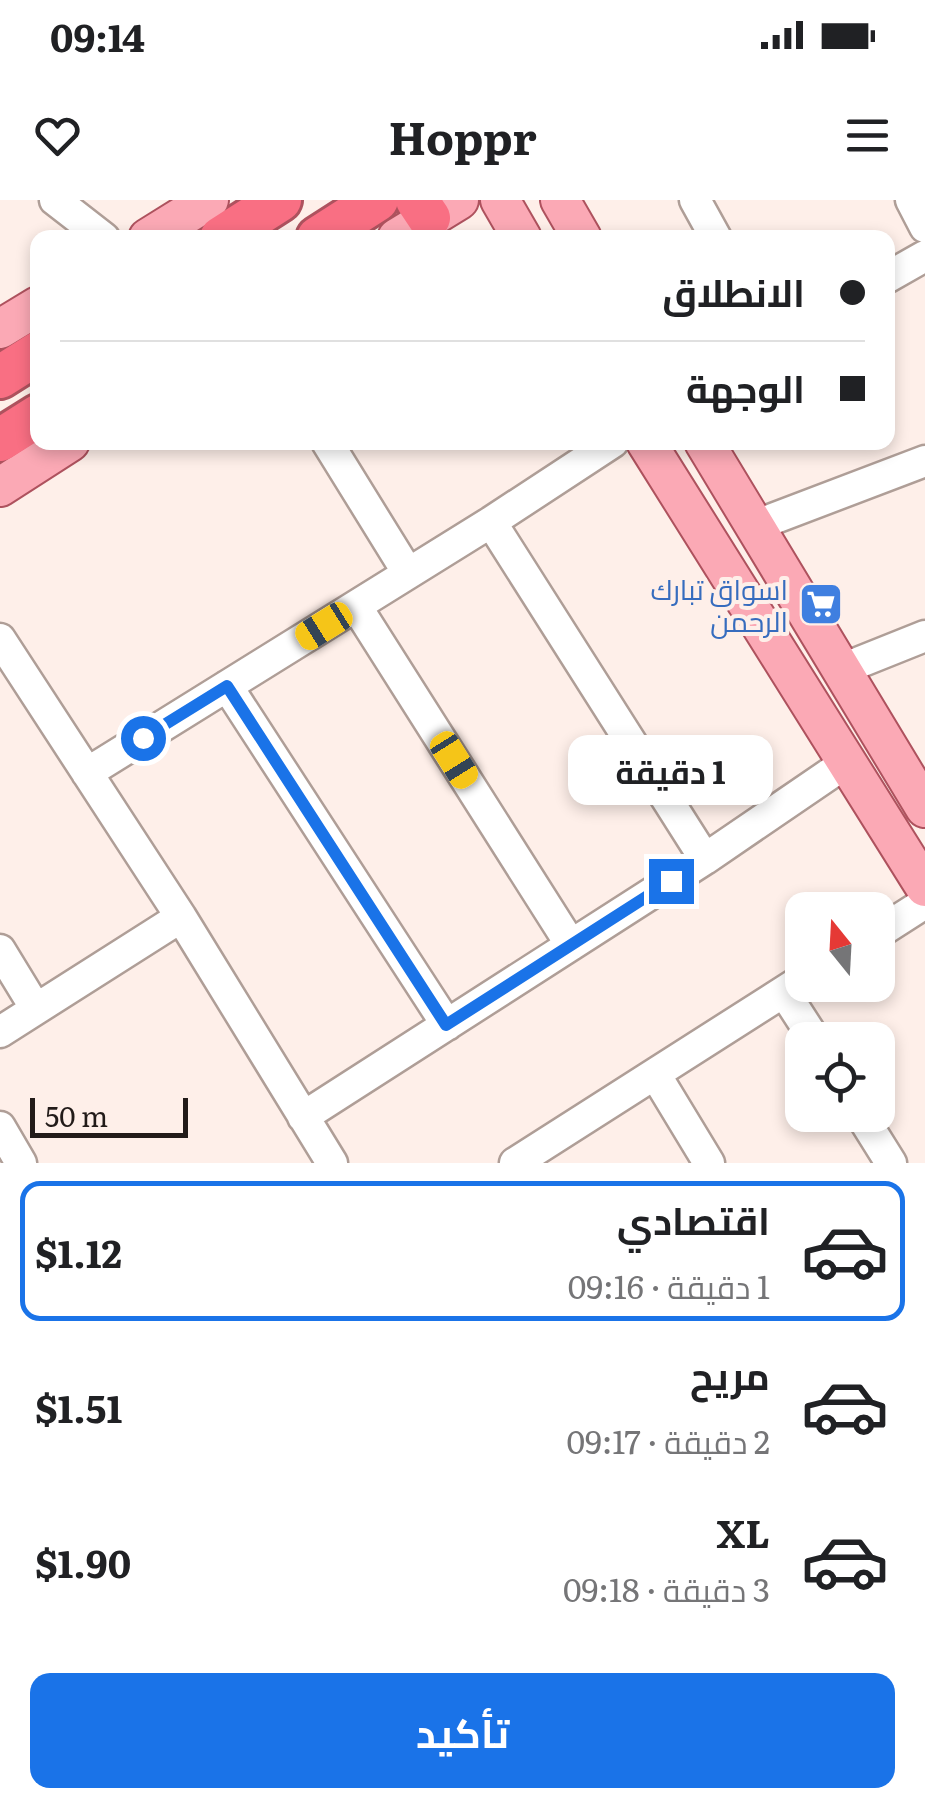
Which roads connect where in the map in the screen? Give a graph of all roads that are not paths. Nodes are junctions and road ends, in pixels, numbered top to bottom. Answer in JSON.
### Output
{"nodes":[{"id":1,"x":55,"y":200,"type":"edge"},
{"id":2,"x":208,"y":200,"type":"edge"},
{"id":3,"x":280,"y":200,"type":"edge"},
{"id":4,"x":377,"y":200,"type":"edge"},
{"id":5,"x":560,"y":200,"type":"edge"},
{"id":6,"x":696,"y":200,"type":"edge"},
{"id":7,"x":911,"y":200,"type":"edge"},
{"id":8,"x":925,"y":227,"type":"edge"},
{"id":9,"x":94,"y":230,"type":"edge"},
{"id":10,"x":161,"y":230,"type":"edge"},
{"id":11,"x":233,"y":230,"type":"edge"},
{"id":12,"x":330,"y":230,"type":"edge"},
{"id":13,"x":577,"y":230,"type":"edge"},
{"id":14,"x":712,"y":230,"type":"edge"},
{"id":15,"x":925,"y":256,"type":"edge"},
{"id":16,"x":895,"y":273,"type":"edge"},
{"id":17,"x":30,"y":311,"type":"edge"},
{"id":18,"x":0,"y":330,"type":"edge"},
{"id":19,"x":30,"y":358,"type":"edge"},
{"id":20,"x":0,"y":377,"type":"edge"},
{"id":21,"x":30,"y":421,"type":"edge"},
{"id":22,"x":0,"y":440,"type":"edge"},
{"id":23,"x":58,"y":450,"type":"edge"},
{"id":24,"x":332,"y":450,"type":"edge"},
{"id":25,"x":601,"y":450,"type":"edge"},
{"id":26,"x":651,"y":450,"type":"edge"},
{"id":27,"x":709,"y":450,"type":"edge"},
{"id":28,"x":925,"y":461,"type":"edge"},
{"id":29,"x":0,"y":487,"type":"edge"},
{"id":30,"x":491,"y":522,"type":"junction"},
{"id":31,"x":754,"y":526,"type":"junction"},
{"id":32,"x":408,"y":574,"type":"junction"},
{"id":33,"x":356,"y":606,"type":"junction"},
{"id":34,"x":925,"y":636,"type":"edge"},
{"id":35,"x":0,"y":639,"type":"edge"},
{"id":36,"x":840,"y":670,"type":"junction"},
{"id":37,"x":10,"y":674,"type":"edge"},
{"id":38,"x":227,"y":686,"type":"junction"},
{"id":39,"x":847,"y":762,"type":"junction"},
{"id":40,"x":903,"y":772,"type":"junction"},
{"id":41,"x":87,"y":773,"type":"junction"},
{"id":42,"x":867,"y":795,"type":"junction"},
{"id":43,"x":925,"y":808,"type":"edge"},
{"id":44,"x":705,"y":859,"type":"junction"},
{"id":45,"x":925,"y":887,"type":"edge"},
{"id":46,"x":925,"y":902,"type":"edge"},
{"id":47,"x":180,"y":916,"type":"junction"},
{"id":48,"x":895,"y":922,"type":"edge"},
{"id":49,"x":571,"y":945,"type":"junction"},
{"id":50,"x":0,"y":950,"type":"edge"},
{"id":51,"x":785,"y":992,"type":"edge"},
{"id":52,"x":36,"y":1008,"type":"junction"},
{"id":53,"x":446,"y":1025,"type":"junction"},
{"id":54,"x":0,"y":1032,"type":"edge"},
{"id":55,"x":654,"y":1074,"type":"junction"},
{"id":56,"x":303,"y":1117,"type":"junction"},
{"id":57,"x":0,"y":1127,"type":"edge"},
{"id":58,"x":872,"y":1132,"type":"edge"},
{"id":59,"x":522,"y":1161,"type":"edge"},
{"id":60,"x":21,"y":1163,"type":"edge"},
{"id":61,"x":332,"y":1163,"type":"edge"},
{"id":62,"x":710,"y":1163,"type":"edge"},
{"id":63,"x":891,"y":1163,"type":"edge"}],
"edges":[{"from":1,"to":9,"type":"street"},
{"from":2,"to":10,"type":"main road"},
{"from":3,"to":11,"type":"highway"},
{"from":4,"to":12,"type":"highway"},
{"from":5,"to":13,"type":"main road"},
{"from":6,"to":14,"type":"street"},
{"from":7,"to":8,"type":"street"},
{"from":15,"to":16,"type":"street"},
{"from":17,"to":18,"type":"main road"},
{"from":19,"to":20,"type":"highway"},
{"from":21,"to":22,"type":"highway"},
{"from":23,"to":29,"type":"main road"},
{"from":24,"to":32,"type":"street"},
{"from":25,"to":30,"type":"street"},
{"from":26,"to":39,"type":"main road"},
{"from":27,"to":31,"type":"main road"},
{"from":28,"to":31,"type":"street"},
{"from":30,"to":32,"type":"street"},
{"from":30,"to":44,"type":"street"},
{"from":31,"to":36,"type":"main road"},
{"from":32,"to":33,"type":"street"},
{"from":33,"to":38,"type":"street"},
{"from":33,"to":49,"type":"street"},
{"from":34,"to":36,"type":"street"},
{"from":35,"to":37,"type":"street"},
{"from":36,"to":40,"type":"main road"},
{"from":37,"to":41,"type":"street"},
{"from":38,"to":41,"type":"street"},
{"from":38,"to":53,"type":"street"},
{"from":39,"to":42,"type":"main road"},
{"from":39,"to":44,"type":"street"},
{"from":40,"to":42,"type":"main road"},
{"from":40,"to":43,"type":"main road"},
{"from":41,"to":47,"type":"street"},
{"from":42,"to":45,"type":"main road"},
{"from":44,"to":49,"type":"street"},
{"from":46,"to":48,"type":"street"},
{"from":47,"to":52,"type":"street"},
{"from":47,"to":56,"type":"street"},
{"from":49,"to":53,"type":"street"},
{"from":50,"to":52,"type":"street"},
{"from":51,"to":55,"type":"street"},
{"from":52,"to":54,"type":"street"},
{"from":53,"to":56,"type":"street"},
{"from":55,"to":59,"type":"street"},
{"from":55,"to":62,"type":"street"},
{"from":56,"to":61,"type":"street"},
{"from":57,"to":60,"type":"street"},
{"from":58,"to":63,"type":"street"}]}
